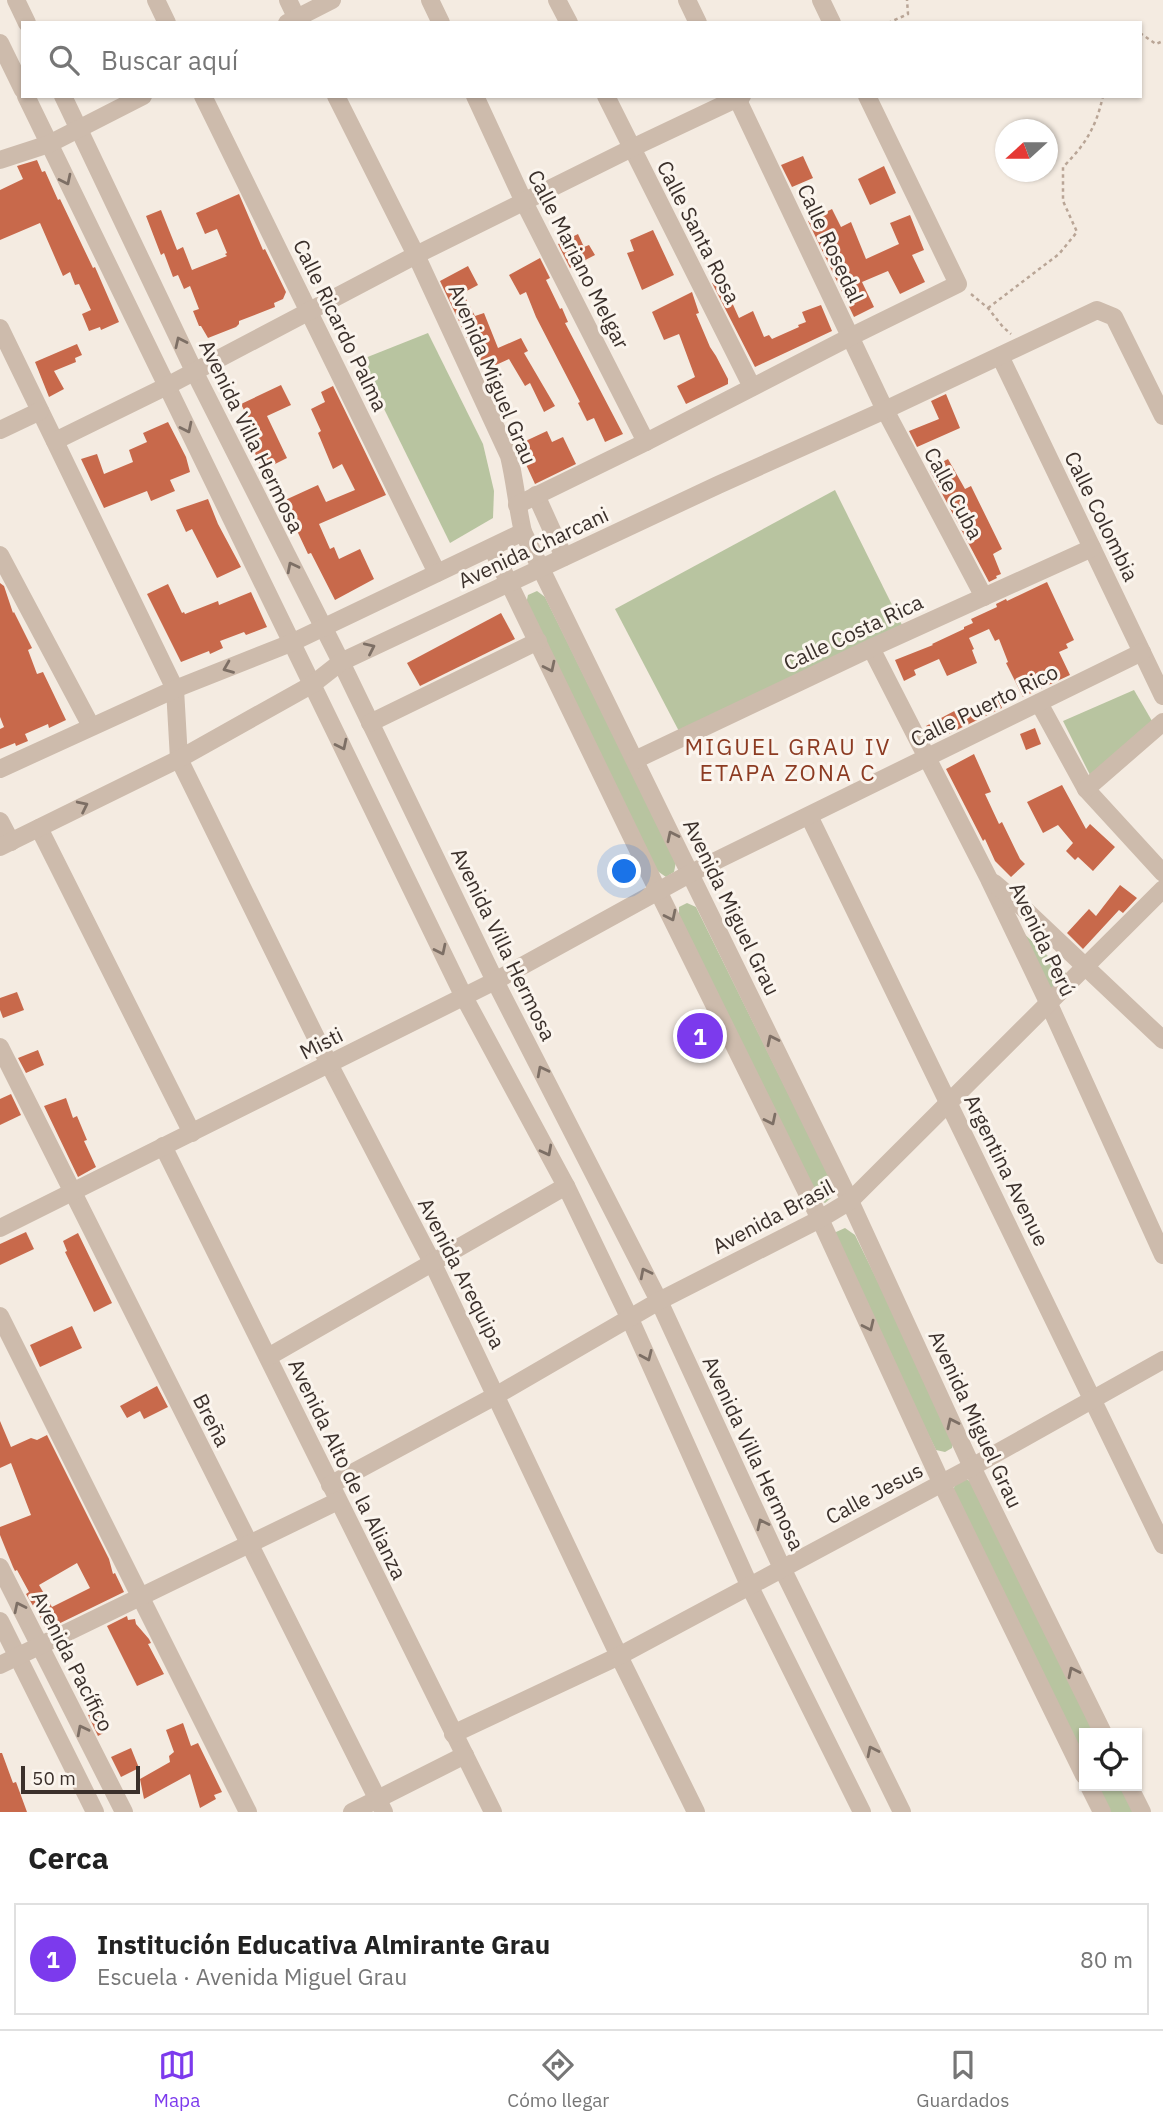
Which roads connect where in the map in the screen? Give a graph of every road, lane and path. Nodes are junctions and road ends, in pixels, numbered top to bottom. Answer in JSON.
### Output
{"nodes":[{"id":1,"x":16,"y":0,"type":"edge"},
{"id":2,"x":156,"y":0,"type":"edge"},
{"id":3,"x":288,"y":0,"type":"edge"},
{"id":4,"x":332,"y":0,"type":"edge"},
{"id":5,"x":430,"y":0,"type":"edge"},
{"id":6,"x":557,"y":0,"type":"edge"},
{"id":7,"x":687,"y":0,"type":"edge"},
{"id":8,"x":821,"y":0,"type":"edge"},
{"id":9,"x":907,"y":0,"type":"edge"},
{"id":10,"x":26,"y":21,"type":"edge"},
{"id":11,"x":166,"y":21,"type":"edge"},
{"id":12,"x":295,"y":21,"type":"edge"},
{"id":13,"x":440,"y":21,"type":"edge"},
{"id":14,"x":568,"y":21,"type":"edge"},
{"id":15,"x":697,"y":21,"type":"edge"},
{"id":16,"x":831,"y":21,"type":"edge"},
{"id":17,"x":892,"y":21,"type":"edge"},
{"id":18,"x":1142,"y":34,"type":"edge"},
{"id":19,"x":1163,"y":41,"type":"edge"},
{"id":20,"x":0,"y":43,"type":"edge"},
{"id":21,"x":21,"y":86,"type":"edge"},
{"id":22,"x":27,"y":98,"type":"edge"},
{"id":23,"x":64,"y":98,"type":"edge"},
{"id":24,"x":139,"y":98,"type":"edge"},
{"id":25,"x":204,"y":98,"type":"edge"},
{"id":26,"x":337,"y":98,"type":"edge"},
{"id":27,"x":476,"y":98,"type":"edge"},
{"id":28,"x":607,"y":98,"type":"edge"},
{"id":29,"x":736,"y":98,"type":"edge"},
{"id":30,"x":738,"y":98,"type":"edge"},
{"id":31,"x":868,"y":98,"type":"edge"},
{"id":32,"x":1102,"y":98,"type":"edge"},
{"id":33,"x":79,"y":129,"type":"junction"},
{"id":34,"x":49,"y":144,"type":"junction"},
{"id":35,"x":632,"y":148,"type":"junction"},
{"id":36,"x":0,"y":159,"type":"edge"},
{"id":37,"x":524,"y":202,"type":"junction"},
{"id":38,"x":416,"y":255,"type":"junction"},
{"id":39,"x":958,"y":284,"type":"junction"},
{"id":40,"x":988,"y":308,"type":"junction"},
{"id":41,"x":309,"y":311,"type":"junction"},
{"id":42,"x":0,"y":328,"type":"edge"},
{"id":43,"x":850,"y":337,"type":"junction"},
{"id":44,"x":1024,"y":344,"type":"junction"},
{"id":45,"x":1000,"y":356,"type":"junction"},
{"id":46,"x":194,"y":371,"type":"junction"},
{"id":47,"x":167,"y":386,"type":"junction"},
{"id":48,"x":752,"y":387,"type":"junction"},
{"id":49,"x":885,"y":410,"type":"junction"},
{"id":50,"x":40,"y":411,"type":"junction"},
{"id":51,"x":1163,"y":416,"type":"edge"},
{"id":52,"x":0,"y":430,"type":"edge"},
{"id":53,"x":55,"y":441,"type":"junction"},
{"id":54,"x":646,"y":442,"type":"junction"},
{"id":55,"x":536,"y":495,"type":"junction"},
{"id":56,"x":517,"y":505,"type":"junction"},
{"id":57,"x":523,"y":532,"type":"junction"},
{"id":58,"x":492,"y":548,"type":"junction"},
{"id":59,"x":1092,"y":548,"type":"junction"},
{"id":60,"x":0,"y":555,"type":"edge"},
{"id":61,"x":564,"y":557,"type":"junction"},
{"id":62,"x":541,"y":568,"type":"junction"},
{"id":63,"x":437,"y":573,"type":"junction"},
{"id":64,"x":510,"y":584,"type":"junction"},
{"id":65,"x":984,"y":597,"type":"junction"},
{"id":66,"x":323,"y":628,"type":"junction"},
{"id":67,"x":538,"y":641,"type":"junction"},
{"id":68,"x":291,"y":643,"type":"junction"},
{"id":69,"x":871,"y":648,"type":"junction"},
{"id":70,"x":1142,"y":652,"type":"junction"},
{"id":71,"x":341,"y":662,"type":"junction"},
{"id":72,"x":313,"y":684,"type":"junction"},
{"id":73,"x":175,"y":689,"type":"junction"},
{"id":74,"x":1163,"y":696,"type":"edge"},
{"id":75,"x":1040,"y":703,"type":"junction"},
{"id":76,"x":1163,"y":722,"type":"edge"},
{"id":77,"x":370,"y":723,"type":"junction"},
{"id":78,"x":91,"y":726,"type":"junction"},
{"id":79,"x":178,"y":759,"type":"junction"},
{"id":80,"x":926,"y":759,"type":"junction"},
{"id":81,"x":635,"y":760,"type":"junction"},
{"id":82,"x":0,"y":769,"type":"edge"},
{"id":83,"x":1086,"y":789,"type":"junction"},
{"id":84,"x":809,"y":816,"type":"junction"},
{"id":85,"x":0,"y":821,"type":"edge"},
{"id":86,"x":39,"y":828,"type":"junction"},
{"id":87,"x":5,"y":844,"type":"edge"},
{"id":88,"x":691,"y":873,"type":"junction"},
{"id":89,"x":1163,"y":873,"type":"edge"},
{"id":90,"x":989,"y":879,"type":"junction"},
{"id":91,"x":1163,"y":889,"type":"edge"},
{"id":92,"x":658,"y":891,"type":"junction"},
{"id":93,"x":1086,"y":968,"type":"junction"},
{"id":94,"x":495,"y":981,"type":"junction"},
{"id":95,"x":464,"y":997,"type":"junction"},
{"id":96,"x":1048,"y":1002,"type":"junction"},
{"id":97,"x":1163,"y":1040,"type":"edge"},
{"id":98,"x":0,"y":1047,"type":"edge"},
{"id":99,"x":329,"y":1065,"type":"junction"},
{"id":100,"x":949,"y":1104,"type":"junction"},
{"id":101,"x":192,"y":1133,"type":"junction"},
{"id":102,"x":163,"y":1146,"type":"junction"},
{"id":103,"x":566,"y":1186,"type":"junction"},
{"id":104,"x":1132,"y":1187,"type":"junction"},
{"id":105,"x":73,"y":1192,"type":"junction"},
{"id":106,"x":850,"y":1201,"type":"junction"},
{"id":107,"x":820,"y":1219,"type":"junction"},
{"id":108,"x":1163,"y":1225,"type":"edge"},
{"id":109,"x":0,"y":1228,"type":"edge"},
{"id":110,"x":1163,"y":1255,"type":"edge"},
{"id":111,"x":433,"y":1264,"type":"junction"},
{"id":112,"x":659,"y":1301,"type":"junction"},
{"id":113,"x":0,"y":1316,"type":"edge"},
{"id":114,"x":630,"y":1319,"type":"junction"},
{"id":115,"x":268,"y":1357,"type":"junction"},
{"id":116,"x":1163,"y":1360,"type":"edge"},
{"id":117,"x":497,"y":1395,"type":"junction"},
{"id":118,"x":1093,"y":1398,"type":"junction"},
{"id":119,"x":972,"y":1466,"type":"junction"},
{"id":120,"x":941,"y":1482,"type":"junction"},
{"id":121,"x":334,"y":1493,"type":"junction"},
{"id":122,"x":249,"y":1545,"type":"junction"},
{"id":123,"x":1163,"y":1545,"type":"edge"},
{"id":124,"x":0,"y":1567,"type":"edge"},
{"id":125,"x":782,"y":1568,"type":"junction"},
{"id":126,"x":750,"y":1587,"type":"junction"},
{"id":127,"x":141,"y":1595,"type":"junction"},
{"id":128,"x":0,"y":1621,"type":"edge"},
{"id":129,"x":39,"y":1646,"type":"junction"},
{"id":130,"x":18,"y":1656,"type":"junction"},
{"id":131,"x":619,"y":1656,"type":"junction"},
{"id":132,"x":0,"y":1665,"type":"edge"},
{"id":133,"x":1101,"y":1728,"type":"edge"},
{"id":134,"x":453,"y":1734,"type":"junction"},
{"id":135,"x":465,"y":1755,"type":"junction"},
{"id":136,"x":1079,"y":1765,"type":"edge"},
{"id":137,"x":1092,"y":1791,"type":"edge"},
{"id":138,"x":1132,"y":1791,"type":"edge"},
{"id":139,"x":381,"y":1805,"type":"edge"},
{"id":140,"x":95,"y":1812,"type":"edge"},
{"id":141,"x":124,"y":1812,"type":"edge"},
{"id":142,"x":248,"y":1812,"type":"edge"},
{"id":143,"x":352,"y":1812,"type":"edge"},
{"id":144,"x":493,"y":1812,"type":"edge"},
{"id":145,"x":696,"y":1812,"type":"edge"},
{"id":146,"x":862,"y":1812,"type":"edge"},
{"id":147,"x":902,"y":1812,"type":"edge"},
{"id":148,"x":1102,"y":1812,"type":"edge"},
{"id":149,"x":1142,"y":1812,"type":"edge"}],
"edges":[{"from":1,"to":10,"type":"street"},
{"from":2,"to":11,"type":"street"},
{"from":3,"to":12,"type":"street"},
{"from":4,"to":12,"type":"street"},
{"from":5,"to":13,"type":"street"},
{"from":6,"to":14,"type":"street"},
{"from":7,"to":15,"type":"street"},
{"from":8,"to":16,"type":"street"},
{"from":9,"to":17,"type":"path"},
{"from":18,"to":19,"type":"path"},
{"from":20,"to":21,"type":"street"},
{"from":22,"to":34,"type":"street"},
{"from":23,"to":33,"type":"street","name":"Avenida Villa Hermosa"},
{"from":24,"to":33,"type":"street"},
{"from":25,"to":41,"type":"street","name":"Calle Ricardo Palma"},
{"from":26,"to":38,"type":"street","name":"Avenida Miguel Grau"},
{"from":27,"to":37,"type":"street","name":"Calle Mariano Melgar"},
{"from":28,"to":35,"type":"street","name":"Calle Santa Rosa"},
{"from":29,"to":35,"type":"street"},
{"from":30,"to":43,"type":"street","name":"Calle Rosedal"},
{"from":31,"to":39,"type":"street"},
{"from":32,"to":40,"type":"path"},
{"from":33,"to":34,"type":"street"},
{"from":46,"to":33,"type":"street","name":"Avenida Villa Hermosa","one_way":true},
{"from":34,"to":36,"type":"street"},
{"from":34,"to":47,"type":"street","one_way":true},
{"from":35,"to":37,"type":"street"},
{"from":35,"to":48,"type":"street","name":"Calle Santa Rosa"},
{"from":37,"to":38,"type":"street"},
{"from":37,"to":54,"type":"street","name":"Calle Mariano Melgar"},
{"from":38,"to":41,"type":"street"},
{"from":38,"to":56,"type":"street","name":"Avenida Miguel Grau"},
{"from":39,"to":40,"type":"path"},
{"from":39,"to":43,"type":"street"},
{"from":40,"to":44,"type":"path"},
{"from":41,"to":46,"type":"street"},
{"from":41,"to":63,"type":"street","name":"Calle Ricardo Palma"},
{"from":42,"to":50,"type":"street"},
{"from":43,"to":48,"type":"street"},
{"from":43,"to":49,"type":"street","name":"Calle Rosedal"},
{"from":44,"to":45,"type":"street","name":"Avenida Charcani"},
{"from":44,"to":51,"type":"street","name":"Avenida Charcani"},
{"from":45,"to":49,"type":"street","name":"Avenida Charcani"},
{"from":45,"to":59,"type":"street","name":"Calle Colombia"},
{"from":46,"to":47,"type":"street"},
{"from":66,"to":46,"type":"street","name":"Avenida Villa Hermosa","one_way":true},
{"from":47,"to":53,"type":"street"},
{"from":47,"to":68,"type":"street","one_way":true},
{"from":48,"to":54,"type":"street"},
{"from":49,"to":61,"type":"street","name":"Avenida Charcani"},
{"from":49,"to":65,"type":"street","name":"Calle Cuba"},
{"from":50,"to":52,"type":"street"},
{"from":50,"to":53,"type":"street"},
{"from":53,"to":73,"type":"street"},
{"from":54,"to":55,"type":"street"},
{"from":55,"to":56,"type":"street"},
{"from":55,"to":61,"type":"street"},
{"from":56,"to":57,"type":"street","name":"Avenida Miguel Grau"},
{"from":57,"to":58,"type":"street","name":"Avenida Charcani"},
{"from":57,"to":62,"type":"street","name":"Avenida Miguel Grau"},
{"from":58,"to":63,"type":"street","name":"Avenida Charcani"},
{"from":58,"to":64,"type":"street"},
{"from":59,"to":65,"type":"street","name":"Calle Costa Rica"},
{"from":59,"to":70,"type":"street","name":"Calle Colombia"},
{"from":60,"to":78,"type":"street"},
{"from":61,"to":62,"type":"street","name":"Avenida Charcani"},
{"from":62,"to":64,"type":"street","name":"Avenida Charcani"},
{"from":62,"to":81,"type":"street","name":"Avenida Miguel Grau"},
{"from":63,"to":66,"type":"street","name":"Avenida Charcani"},
{"from":64,"to":67,"type":"street"},
{"from":71,"to":64,"type":"street","name":"Avenida Charcani","one_way":true},
{"from":65,"to":69,"type":"street","name":"Calle Costa Rica"},
{"from":66,"to":68,"type":"street","name":"Avenida Charcani"},
{"from":66,"to":71,"type":"street","name":"Avenida Villa Hermosa"},
{"from":67,"to":77,"type":"street"},
{"from":67,"to":92,"type":"street","one_way":true},
{"from":68,"to":72,"type":"street"},
{"from":68,"to":73,"type":"street","name":"Avenida Charcani","one_way":true},
{"from":69,"to":80,"type":"street","name":"Avenida Perú"},
{"from":69,"to":81,"type":"street","name":"Calle Costa Rica"},
{"from":70,"to":74,"type":"street","name":"Calle Colombia"},
{"from":70,"to":75,"type":"street","name":"Calle Puerto Rico"},
{"from":71,"to":72,"type":"street","name":"Avenida Charcani"},
{"from":71,"to":77,"type":"street","name":"Avenida Villa Hermosa"},
{"from":72,"to":79,"type":"street","name":"Avenida Charcani"},
{"from":72,"to":95,"type":"street","one_way":true},
{"from":73,"to":78,"type":"street","name":"Avenida Charcani"},
{"from":73,"to":79,"type":"street"},
{"from":75,"to":80,"type":"street","name":"Calle Puerto Rico"},
{"from":75,"to":83,"type":"street"},
{"from":76,"to":83,"type":"street"},
{"from":77,"to":94,"type":"street","name":"Avenida Villa Hermosa"},
{"from":78,"to":82,"type":"street","name":"Avenida Charcani"},
{"from":86,"to":79,"type":"street","name":"Avenida Charcani","one_way":true},
{"from":79,"to":99,"type":"street","name":"Avenida Arequipa"},
{"from":80,"to":84,"type":"street","name":"Calle Puerto Rico"},
{"from":80,"to":90,"type":"street","name":"Avenida Perú"},
{"from":88,"to":81,"type":"street","name":"Avenida Miguel Grau","one_way":true},
{"from":83,"to":89,"type":"street"},
{"from":84,"to":88,"type":"street","name":"Calle Puerto Rico"},
{"from":84,"to":100,"type":"street","name":"Argentina Avenue"},
{"from":85,"to":87,"type":"street"},
{"from":86,"to":87,"type":"street","name":"Avenida Charcani"},
{"from":86,"to":101,"type":"street"},
{"from":88,"to":92,"type":"street","name":"Calle Puerto Rico"},
{"from":106,"to":88,"type":"street","name":"Avenida Miguel Grau","one_way":true},
{"from":90,"to":93,"type":"street"},
{"from":90,"to":96,"type":"street","name":"Avenida Perú"},
{"from":91,"to":93,"type":"street","name":"Avenida Brasil"},
{"from":92,"to":94,"type":"street","name":"Misti"},
{"from":92,"to":107,"type":"street","one_way":true},
{"from":93,"to":96,"type":"street","name":"Avenida Brasil"},
{"from":93,"to":97,"type":"street"},
{"from":94,"to":95,"type":"street","name":"Misti"},
{"from":112,"to":94,"type":"street","name":"Avenida Villa Hermosa","one_way":true},
{"from":95,"to":99,"type":"street","name":"Misti"},
{"from":95,"to":103,"type":"street","one_way":true},
{"from":96,"to":100,"type":"street","name":"Avenida Brasil"},
{"from":96,"to":104,"type":"street","name":"Avenida Perú"},
{"from":98,"to":105,"type":"street","name":"Breña"},
{"from":99,"to":101,"type":"street","name":"Misti"},
{"from":99,"to":111,"type":"street","name":"Avenida Arequipa"},
{"from":100,"to":106,"type":"street","name":"Avenida Brasil"},
{"from":100,"to":118,"type":"street","name":"Argentina Avenue"},
{"from":101,"to":102,"type":"street","name":"Misti"},
{"from":102,"to":105,"type":"street","name":"Misti"},
{"from":102,"to":115,"type":"street","name":"Avenida Alto de la Alianza"},
{"from":103,"to":111,"type":"street"},
{"from":103,"to":114,"type":"street"},
{"from":104,"to":108,"type":"street"},
{"from":104,"to":110,"type":"street","name":"Avenida Perú"},
{"from":105,"to":109,"type":"street","name":"Misti"},
{"from":105,"to":122,"type":"street","name":"Breña"},
{"from":106,"to":107,"type":"street","name":"Avenida Brasil"},
{"from":119,"to":106,"type":"street","name":"Avenida Miguel Grau","one_way":true},
{"from":107,"to":112,"type":"street","name":"Avenida Brasil"},
{"from":107,"to":120,"type":"street","one_way":true},
{"from":111,"to":115,"type":"street"},
{"from":111,"to":117,"type":"street","name":"Avenida Arequipa"},
{"from":112,"to":114,"type":"street","name":"Avenida Brasil"},
{"from":125,"to":112,"type":"street","name":"Avenida Villa Hermosa","one_way":true},
{"from":113,"to":127,"type":"street"},
{"from":114,"to":117,"type":"street","name":"Avenida Brasil"},
{"from":114,"to":126,"type":"street","one_way":true},
{"from":115,"to":121,"type":"street","name":"Avenida Alto de la Alianza"},
{"from":116,"to":118,"type":"street","name":"Calle Jesus"},
{"from":117,"to":121,"type":"street","name":"Avenida Brasil"},
{"from":117,"to":131,"type":"street","name":"Avenida Arequipa"},
{"from":118,"to":119,"type":"street","name":"Calle Jesus"},
{"from":118,"to":123,"type":"street","name":"Argentina Avenue"},
{"from":119,"to":120,"type":"street","name":"Calle Jesus"},
{"from":133,"to":119,"type":"street","name":"Avenida Miguel Grau","one_way":true},
{"from":120,"to":125,"type":"street","name":"Calle Jesus"},
{"from":120,"to":136,"type":"street"},
{"from":121,"to":122,"type":"street","name":"Avenida Brasil"},
{"from":121,"to":134,"type":"street","name":"Avenida Alto de la Alianza"},
{"from":122,"to":127,"type":"street","name":"Avenida Brasil"},
{"from":122,"to":139,"type":"street","name":"Breña"},
{"from":129,"to":124,"type":"street","name":"Avenida Pacífico","one_way":true},
{"from":125,"to":126,"type":"street","name":"Calle Jesus"},
{"from":147,"to":125,"type":"street","name":"Avenida Villa Hermosa","one_way":true},
{"from":126,"to":131,"type":"street","name":"Calle Jesus"},
{"from":126,"to":146,"type":"street"},
{"from":127,"to":129,"type":"street","name":"Avenida Brasil"},
{"from":127,"to":142,"type":"street"},
{"from":128,"to":130,"type":"street"},
{"from":129,"to":130,"type":"street","name":"Avenida Brasil"},
{"from":141,"to":129,"type":"street","name":"Avenida Pacífico","one_way":true},
{"from":130,"to":132,"type":"street","name":"Avenida Brasil"},
{"from":130,"to":140,"type":"street"},
{"from":131,"to":134,"type":"street","name":"Calle Jesus"},
{"from":131,"to":145,"type":"street","name":"Avenida Arequipa"},
{"from":134,"to":135,"type":"street","name":"Avenida Alto de la Alianza"},
{"from":135,"to":139,"type":"street"},
{"from":135,"to":144,"type":"street","name":"Avenida Alto de la Alianza"},
{"from":137,"to":148,"type":"street"},
{"from":138,"to":149,"type":"street"},
{"from":139,"to":143,"type":"street"}]}
